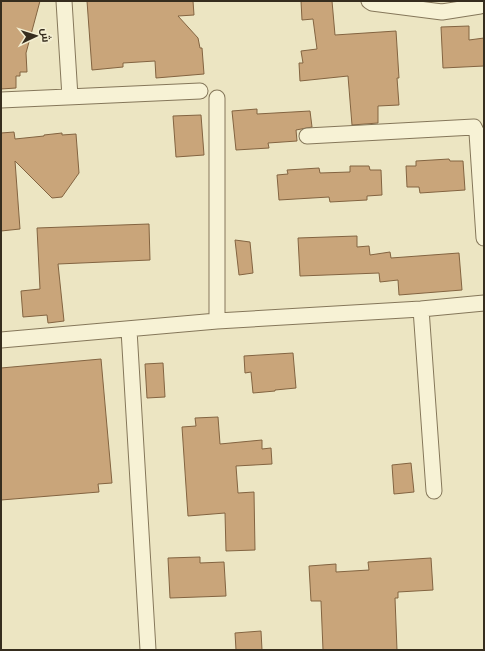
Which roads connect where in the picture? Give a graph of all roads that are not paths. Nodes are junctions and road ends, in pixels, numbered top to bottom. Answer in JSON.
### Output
{"nodes":[{"id":1,"x":64,"y":1,"type":"edge"},
{"id":2,"x":369,"y":1,"type":"edge"},
{"id":3,"x":481,"y":4,"type":"edge"},
{"id":4,"x":200,"y":91,"type":"dead end"},
{"id":5,"x":70,"y":97,"type":"junction"},
{"id":6,"x":217,"y":98,"type":"dead end"},
{"id":7,"x":1,"y":100,"type":"edge"},
{"id":8,"x":307,"y":136,"type":"dead end"},
{"id":9,"x":484,"y":238,"type":"edge"},
{"id":10,"x":484,"y":303,"type":"edge"},
{"id":11,"x":421,"y":309,"type":"junction"},
{"id":12,"x":217,"y":321,"type":"junction"},
{"id":13,"x":128,"y":330,"type":"junction"},
{"id":14,"x":1,"y":340,"type":"edge"},
{"id":15,"x":434,"y":491,"type":"dead end"},
{"id":16,"x":148,"y":650,"type":"edge"}],
"edges":[{"from":1,"to":5,"type":"street"},
{"from":2,"to":3,"type":"street"},
{"from":4,"to":5,"type":"street"},
{"from":5,"to":7,"type":"street"},
{"from":6,"to":12,"type":"street"},
{"from":8,"to":9,"type":"street"},
{"from":10,"to":11,"type":"street"},
{"from":11,"to":12,"type":"street"},
{"from":11,"to":15,"type":"street"},
{"from":12,"to":13,"type":"street"},
{"from":13,"to":14,"type":"street"},
{"from":13,"to":16,"type":"street"}]}
